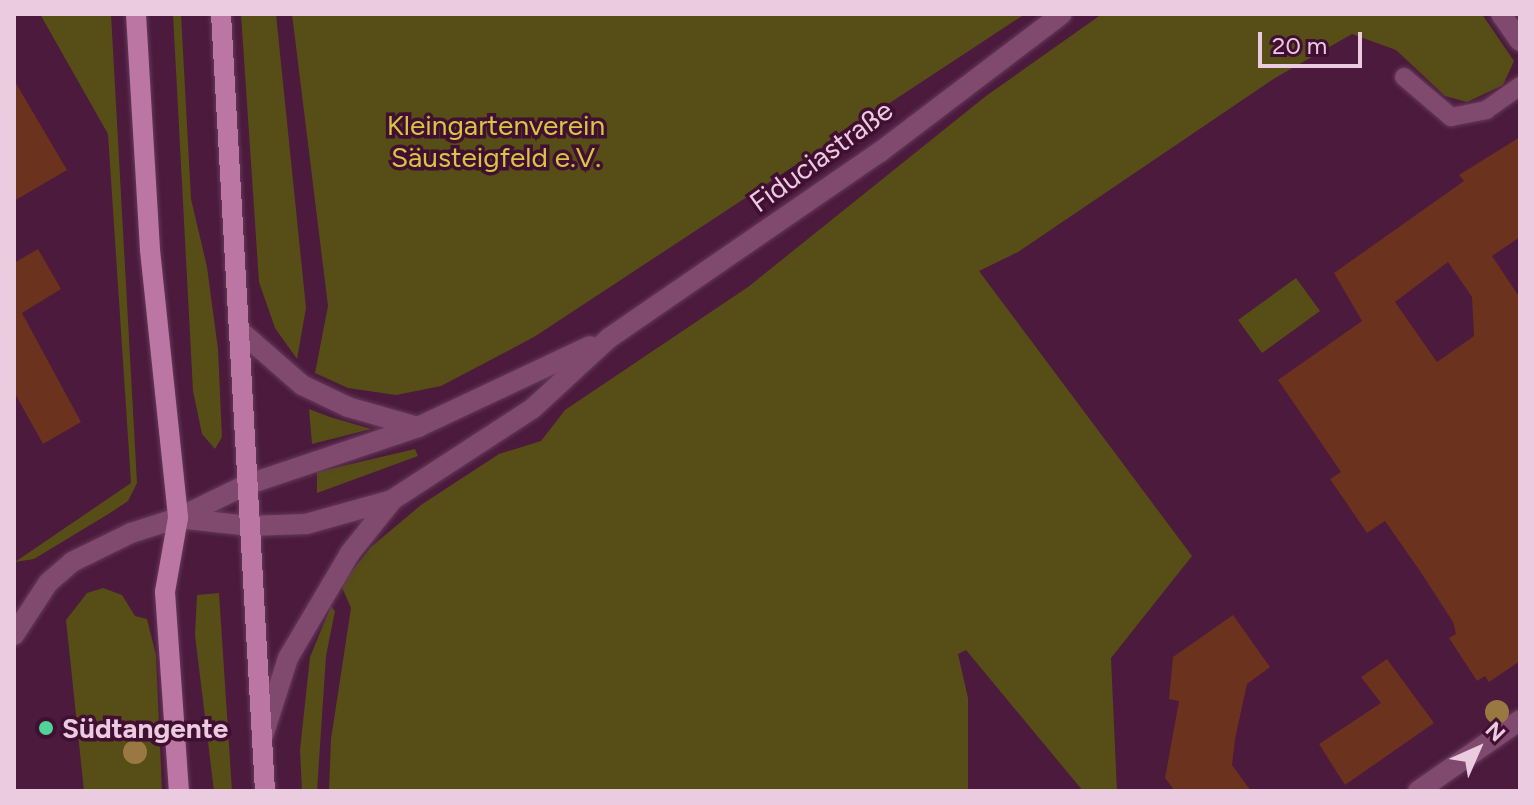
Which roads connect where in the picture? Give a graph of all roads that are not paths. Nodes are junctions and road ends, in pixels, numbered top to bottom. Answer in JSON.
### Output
{"nodes":[{"id":1,"x":136,"y":14,"type":"edge"},
{"id":2,"x":221,"y":14,"type":"edge"},
{"id":3,"x":1062,"y":14,"type":"edge"},
{"id":4,"x":1501,"y":14,"type":"edge"},
{"id":5,"x":1520,"y":41,"type":"edge"},
{"id":6,"x":1404,"y":77,"type":"dead end"},
{"id":7,"x":1520,"y":86,"type":"edge"},
{"id":8,"x":239,"y":330,"type":"junction"},
{"id":9,"x":609,"y":338,"type":"junction"},
{"id":10,"x":418,"y":427,"type":"junction"},
{"id":11,"x":246,"y":485,"type":"junction"},
{"id":12,"x":392,"y":500,"type":"junction"},
{"id":13,"x":178,"y":518,"type":"junction"},
{"id":14,"x":249,"y":526,"type":"junction"},
{"id":15,"x":14,"y":635,"type":"edge"},
{"id":16,"x":1520,"y":720,"type":"edge"},
{"id":17,"x":263,"y":736,"type":"junction"},
{"id":18,"x":179,"y":791,"type":"edge"},
{"id":19,"x":265,"y":791,"type":"edge"},
{"id":20,"x":1418,"y":791,"type":"edge"}],
"edges":[{"from":1,"to":13,"type":"main road"},
{"from":2,"to":8,"type":"main road"},
{"from":3,"to":9,"type":"main road","name":"Fiduciastraße"},
{"from":4,"to":5,"type":"main road"},
{"from":6,"to":7,"type":"lane"},
{"from":8,"to":10,"type":"main road"},
{"from":8,"to":11,"type":"main road"},
{"from":9,"to":10,"type":"main road","name":"Fiduciastraße"},
{"from":9,"to":12,"type":"main road","name":"Fiduciastraße"},
{"from":10,"to":11,"type":"main road","name":"Fiduciastraße"},
{"from":11,"to":13,"type":"main road","name":"Fiduciastraße"},
{"from":11,"to":14,"type":"main road"},
{"from":12,"to":14,"type":"main road","name":"Fiduciastraße"},
{"from":12,"to":17,"type":"main road"},
{"from":13,"to":14,"type":"main road","name":"Fiduciastraße"},
{"from":13,"to":15,"type":"main road","name":"Fiduciastraße"},
{"from":13,"to":18,"type":"main road"},
{"from":14,"to":17,"type":"main road"},
{"from":16,"to":20,"type":"main road"},
{"from":17,"to":19,"type":"main road"}]}
